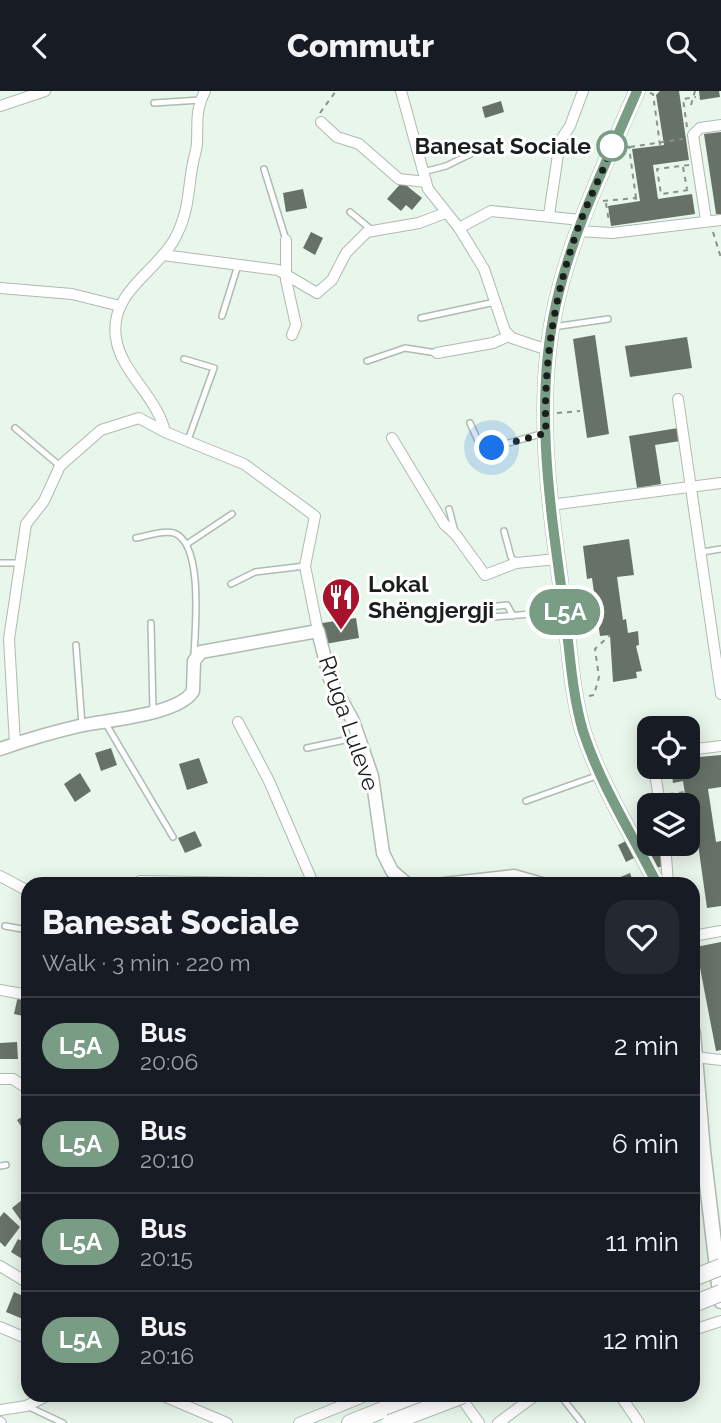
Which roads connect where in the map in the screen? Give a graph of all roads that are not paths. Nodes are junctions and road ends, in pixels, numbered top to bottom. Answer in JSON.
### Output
{"nodes":[{"id":1,"x":45,"y":91,"type":"edge"},
{"id":2,"x":401,"y":91,"type":"edge"},
{"id":3,"x":583,"y":91,"type":"edge"},
{"id":4,"x":636,"y":93,"type":"edge"},
{"id":5,"x":203,"y":95,"type":"edge"},
{"id":6,"x":154,"y":103,"type":"dead end"},
{"id":7,"x":0,"y":106,"type":"edge"},
{"id":8,"x":321,"y":123,"type":"road end"},
{"id":9,"x":721,"y":125,"type":"edge"},
{"id":10,"x":481,"y":149,"type":"dead end"},
{"id":11,"x":264,"y":169,"type":"dead end"},
{"id":12,"x":424,"y":177,"type":"junction"},
{"id":13,"x":350,"y":212,"type":"dead end"},
{"id":14,"x":445,"y":213,"type":"junction"},
{"id":15,"x":549,"y":215,"type":"junction"},
{"id":16,"x":713,"y":220,"type":"edge"},
{"id":17,"x":579,"y":225,"type":"junction"},
{"id":18,"x":459,"y":228,"type":"junction"},
{"id":19,"x":373,"y":231,"type":"junction"},
{"id":20,"x":286,"y":240,"type":"joint"},
{"id":21,"x":163,"y":255,"type":"junction"},
{"id":22,"x":238,"y":265,"type":"junction"},
{"id":23,"x":286,"y":273,"type":"junction"},
{"id":24,"x":0,"y":289,"type":"edge"},
{"id":25,"x":495,"y":302,"type":"junction"},
{"id":26,"x":120,"y":306,"type":"junction"},
{"id":27,"x":222,"y":316,"type":"dead end"},
{"id":28,"x":421,"y":318,"type":"dead end"},
{"id":29,"x":608,"y":319,"type":"dead end"},
{"id":30,"x":552,"y":327,"type":"junction"},
{"id":31,"x":292,"y":335,"type":"dead end"},
{"id":32,"x":509,"y":336,"type":"junction"},
{"id":33,"x":548,"y":350,"type":"junction"},
{"id":34,"x":437,"y":353,"type":"joint"},
{"id":35,"x":184,"y":359,"type":"dead end"},
{"id":36,"x":366,"y":361,"type":"dead end"},
{"id":37,"x":678,"y":399,"type":"dead end"},
{"id":38,"x":470,"y":423,"type":"dead end"},
{"id":39,"x":15,"y":428,"type":"dead end"},
{"id":40,"x":165,"y":432,"type":"junction"},
{"id":41,"x":546,"y":433,"type":"junction"},
{"id":42,"x":391,"y":438,"type":"dead end"},
{"id":43,"x":188,"y":440,"type":"junction"},
{"id":44,"x":60,"y":466,"type":"junction"},
{"id":45,"x":721,"y":483,"type":"edge"},
{"id":46,"x":692,"y":487,"type":"junction"},
{"id":47,"x":550,"y":505,"type":"junction"},
{"id":48,"x":449,"y":509,"type":"dead end"},
{"id":49,"x":232,"y":514,"type":"dead end"},
{"id":50,"x":504,"y":531,"type":"dead end"},
{"id":51,"x":456,"y":535,"type":"junction"},
{"id":52,"x":136,"y":538,"type":"dead end"},
{"id":53,"x":187,"y":544,"type":"junction"},
{"id":54,"x":721,"y":549,"type":"edge"},
{"id":55,"x":702,"y":552,"type":"junction"},
{"id":56,"x":557,"y":559,"type":"junction"},
{"id":57,"x":0,"y":563,"type":"edge"},
{"id":58,"x":19,"y":563,"type":"junction"},
{"id":59,"x":516,"y":563,"type":"junction"},
{"id":60,"x":305,"y":566,"type":"junction"},
{"id":61,"x":232,"y":584,"type":"dead end"},
{"id":62,"x":565,"y":612,"type":"junction"},
{"id":63,"x":513,"y":616,"type":"junction"},
{"id":64,"x":151,"y":623,"type":"dead end"},
{"id":65,"x":318,"y":631,"type":"junction"},
{"id":66,"x":76,"y":645,"type":"dead end"},
{"id":67,"x":194,"y":661,"type":"junction"},
{"id":68,"x":721,"y":694,"type":"edge"},
{"id":69,"x":153,"y":711,"type":"junction"},
{"id":70,"x":104,"y":721,"type":"junction"},
{"id":71,"x":237,"y":722,"type":"dead end"},
{"id":72,"x":82,"y":726,"type":"junction"},
{"id":73,"x":359,"y":737,"type":"junction"},
{"id":74,"x":15,"y":744,"type":"junction"},
{"id":75,"x":721,"y":746,"type":"edge"},
{"id":76,"x":307,"y":748,"type":"dead end"},
{"id":77,"x":0,"y":749,"type":"edge"},
{"id":78,"x":700,"y":749,"type":"edge"},
{"id":79,"x":602,"y":774,"type":"junction"},
{"id":80,"x":526,"y":801,"type":"dead end"},
{"id":81,"x":173,"y":837,"type":"dead end"},
{"id":82,"x":666,"y":856,"type":"edge"},
{"id":83,"x":0,"y":876,"type":"edge"},
{"id":84,"x":310,"y":877,"type":"edge"},
{"id":85,"x":399,"y":877,"type":"edge"},
{"id":86,"x":654,"y":877,"type":"edge"},
{"id":87,"x":667,"y":877,"type":"edge"},
{"id":88,"x":21,"y":887,"type":"edge"},
{"id":89,"x":5,"y":926,"type":"dead end"},
{"id":90,"x":21,"y":929,"type":"edge"},
{"id":91,"x":721,"y":932,"type":"edge"},
{"id":92,"x":700,"y":935,"type":"edge"},
{"id":93,"x":0,"y":990,"type":"edge"},
{"id":94,"x":21,"y":994,"type":"edge"},
{"id":95,"x":700,"y":1058,"type":"edge"},
{"id":96,"x":721,"y":1060,"type":"edge"},
{"id":97,"x":0,"y":1079,"type":"edge"},
{"id":98,"x":21,"y":1085,"type":"edge"},
{"id":99,"x":700,"y":1124,"type":"edge"},
{"id":100,"x":0,"y":1266,"type":"edge"},
{"id":101,"x":721,"y":1267,"type":"edge"},
{"id":102,"x":700,"y":1275,"type":"edge"},
{"id":103,"x":721,"y":1276,"type":"edge"},
{"id":104,"x":21,"y":1279,"type":"edge"},
{"id":105,"x":700,"y":1284,"type":"edge"},
{"id":106,"x":721,"y":1293,"type":"edge"},
{"id":107,"x":700,"y":1301,"type":"edge"},
{"id":108,"x":721,"y":1301,"type":"edge"},
{"id":109,"x":700,"y":1309,"type":"edge"},
{"id":110,"x":721,"y":1321,"type":"edge"},
{"id":111,"x":0,"y":1327,"type":"edge"},
{"id":112,"x":700,"y":1328,"type":"edge"},
{"id":113,"x":21,"y":1336,"type":"edge"},
{"id":114,"x":34,"y":1402,"type":"edge"},
{"id":115,"x":185,"y":1402,"type":"edge"},
{"id":116,"x":352,"y":1402,"type":"edge"},
{"id":117,"x":403,"y":1402,"type":"edge"},
{"id":118,"x":443,"y":1402,"type":"edge"},
{"id":119,"x":466,"y":1402,"type":"edge"},
{"id":120,"x":526,"y":1402,"type":"edge"},
{"id":121,"x":566,"y":1402,"type":"edge"},
{"id":122,"x":626,"y":1402,"type":"edge"},
{"id":123,"x":26,"y":1406,"type":"junction"},
{"id":124,"x":0,"y":1410,"type":"edge"},
{"id":125,"x":63,"y":1423,"type":"edge"},
{"id":126,"x":227,"y":1423,"type":"edge"},
{"id":127,"x":299,"y":1423,"type":"edge"},
{"id":128,"x":349,"y":1423,"type":"edge"},
{"id":129,"x":390,"y":1423,"type":"edge"},
{"id":130,"x":479,"y":1423,"type":"edge"},
{"id":131,"x":498,"y":1423,"type":"edge"},
{"id":132,"x":582,"y":1423,"type":"edge"},
{"id":133,"x":639,"y":1423,"type":"edge"}],
"edges":[{"from":1,"to":7,"type":"street"},
{"from":2,"to":12,"type":"street"},
{"from":3,"to":15,"type":"street"},
{"from":4,"to":17,"type":"main road"},
{"from":5,"to":6,"type":"lane"},
{"from":5,"to":21,"type":"street"},
{"from":8,"to":12,"type":"street"},
{"from":9,"to":16,"type":"street"},
{"from":10,"to":12,"type":"lane"},
{"from":11,"to":20,"type":"lane"},
{"from":12,"to":14,"type":"street"},
{"from":13,"to":19,"type":"lane"},
{"from":14,"to":18,"type":"street"},
{"from":14,"to":19,"type":"street"},
{"from":15,"to":17,"type":"street"},
{"from":15,"to":18,"type":"street"},
{"from":16,"to":17,"type":"street"},
{"from":17,"to":30,"type":"main road"},
{"from":18,"to":25,"type":"street"},
{"from":19,"to":23,"type":"street"},
{"from":20,"to":23,"type":"street"},
{"from":21,"to":22,"type":"street"},
{"from":21,"to":26,"type":"street"},
{"from":22,"to":23,"type":"street"},
{"from":22,"to":27,"type":"lane"},
{"from":23,"to":31,"type":"street"},
{"from":24,"to":26,"type":"street"},
{"from":25,"to":28,"type":"lane"},
{"from":25,"to":32,"type":"street"},
{"from":26,"to":40,"type":"street"},
{"from":29,"to":30,"type":"lane"},
{"from":30,"to":33,"type":"main road"},
{"from":32,"to":33,"type":"street"},
{"from":32,"to":34,"type":"street"},
{"from":33,"to":41,"type":"main road"},
{"from":34,"to":36,"type":"lane"},
{"from":35,"to":43,"type":"lane"},
{"from":37,"to":46,"type":"street"},
{"from":38,"to":41,"type":"lane"},
{"from":39,"to":44,"type":"lane"},
{"from":40,"to":43,"type":"street","name":"Rruga Luleve"},
{"from":40,"to":44,"type":"street","name":"Rruga Luleve"},
{"from":41,"to":47,"type":"main road"},
{"from":42,"to":51,"type":"street"},
{"from":43,"to":60,"type":"street","name":"Rruga Luleve"},
{"from":44,"to":58,"type":"street"},
{"from":45,"to":46,"type":"street"},
{"from":46,"to":47,"type":"street"},
{"from":46,"to":55,"type":"street"},
{"from":47,"to":56,"type":"main road"},
{"from":48,"to":51,"type":"lane"},
{"from":49,"to":53,"type":"lane"},
{"from":50,"to":59,"type":"lane"},
{"from":51,"to":59,"type":"street"},
{"from":52,"to":53,"type":"lane"},
{"from":53,"to":67,"type":"lane"},
{"from":54,"to":55,"type":"lane"},
{"from":55,"to":68,"type":"street"},
{"from":56,"to":59,"type":"street"},
{"from":56,"to":62,"type":"main road"},
{"from":57,"to":58,"type":"lane"},
{"from":58,"to":74,"type":"street"},
{"from":60,"to":61,"type":"lane"},
{"from":60,"to":65,"type":"street","name":"Rruga Luleve"},
{"from":62,"to":63,"type":"lane"},
{"from":62,"to":79,"type":"main road"},
{"from":63,"to":63,"type":"lane"},
{"from":64,"to":69,"type":"lane"},
{"from":65,"to":67,"type":"street"},
{"from":65,"to":73,"type":"street","name":"Rruga Luleve"},
{"from":66,"to":72,"type":"lane"},
{"from":67,"to":69,"type":"street"},
{"from":69,"to":70,"type":"street"},
{"from":70,"to":72,"type":"street"},
{"from":70,"to":81,"type":"lane"},
{"from":71,"to":84,"type":"street"},
{"from":72,"to":74,"type":"street"},
{"from":73,"to":76,"type":"lane"},
{"from":73,"to":85,"type":"street","name":"Rruga Luleve"},
{"from":74,"to":77,"type":"street"},
{"from":75,"to":78,"type":"street"},
{"from":79,"to":80,"type":"lane"},
{"from":79,"to":86,"type":"main road"},
{"from":82,"to":87,"type":"street"},
{"from":83,"to":88,"type":"street"},
{"from":89,"to":90,"type":"lane"},
{"from":91,"to":92,"type":"street"},
{"from":93,"to":94,"type":"street"},
{"from":95,"to":96,"type":"street"},
{"from":97,"to":98,"type":"street"},
{"from":99,"to":108,"type":"main road"},
{"from":100,"to":104,"type":"street"},
{"from":101,"to":102,"type":"highway","bridge":true},
{"from":103,"to":105,"type":"highway"},
{"from":106,"to":107,"type":"highway","bridge":true},
{"from":108,"to":109,"type":"highway"},
{"from":110,"to":112,"type":"street"},
{"from":111,"to":113,"type":"street"},
{"from":114,"to":123,"type":"street"},
{"from":115,"to":126,"type":"street"},
{"from":116,"to":127,"type":"street"},
{"from":117,"to":128,"type":"highway"},
{"from":118,"to":129,"type":"highway","bridge":true},
{"from":119,"to":130,"type":"street"},
{"from":120,"to":131,"type":"street"},
{"from":121,"to":132,"type":"lane"},
{"from":122,"to":133,"type":"street"},
{"from":123,"to":124,"type":"street"},
{"from":123,"to":125,"type":"lane"}]}
